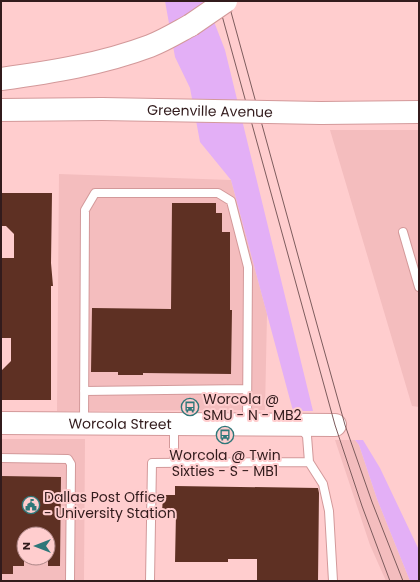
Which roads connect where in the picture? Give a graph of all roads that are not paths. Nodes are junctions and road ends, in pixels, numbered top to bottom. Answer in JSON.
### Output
{"nodes":[{"id":1,"x":226,"y":1,"type":"edge"},
{"id":2,"x":1,"y":79,"type":"edge"},
{"id":3,"x":1,"y":110,"type":"edge"},
{"id":4,"x":419,"y":112,"type":"edge"},
{"id":5,"x":403,"y":232,"type":"dead end"},
{"id":6,"x":419,"y":287,"type":"edge"},
{"id":7,"x":247,"y":389,"type":"junction"},
{"id":8,"x":84,"y":391,"type":"junction"},
{"id":9,"x":1,"y":423,"type":"edge"},
{"id":10,"x":84,"y":423,"type":"junction"},
{"id":11,"x":174,"y":424,"type":"junction"},
{"id":12,"x":247,"y":424,"type":"junction"},
{"id":13,"x":298,"y":424,"type":"junction"},
{"id":14,"x":335,"y":425,"type":"dead end"},
{"id":15,"x":1,"y":458,"type":"edge"},
{"id":16,"x":174,"y":462,"type":"junction"},
{"id":17,"x":309,"y":462,"type":"junction"},
{"id":18,"x":70,"y":581,"type":"edge"},
{"id":19,"x":150,"y":581,"type":"edge"},
{"id":20,"x":333,"y":581,"type":"edge"}],
"edges":[{"from":1,"to":2,"type":"main road","bridge":true},
{"from":3,"to":4,"type":"main road","name":"Greenville Avenue","bridge":true},
{"from":5,"to":6,"type":"lane"},
{"from":7,"to":8,"type":"lane"},
{"from":7,"to":8,"type":"lane"},
{"from":7,"to":12,"type":"lane"},
{"from":8,"to":10,"type":"lane"},
{"from":9,"to":10,"type":"main road","name":"Worcola Street"},
{"from":10,"to":11,"type":"main road","name":"Worcola Street"},
{"from":11,"to":12,"type":"main road","name":"Worcola Street"},
{"from":11,"to":16,"type":"lane"},
{"from":12,"to":13,"type":"main road","name":"Worcola Street"},
{"from":13,"to":14,"type":"main road","name":"Worcola Street"},
{"from":13,"to":17,"type":"lane"},
{"from":15,"to":18,"type":"lane"},
{"from":16,"to":17,"type":"lane"},
{"from":16,"to":19,"type":"lane"},
{"from":17,"to":20,"type":"lane"}]}
